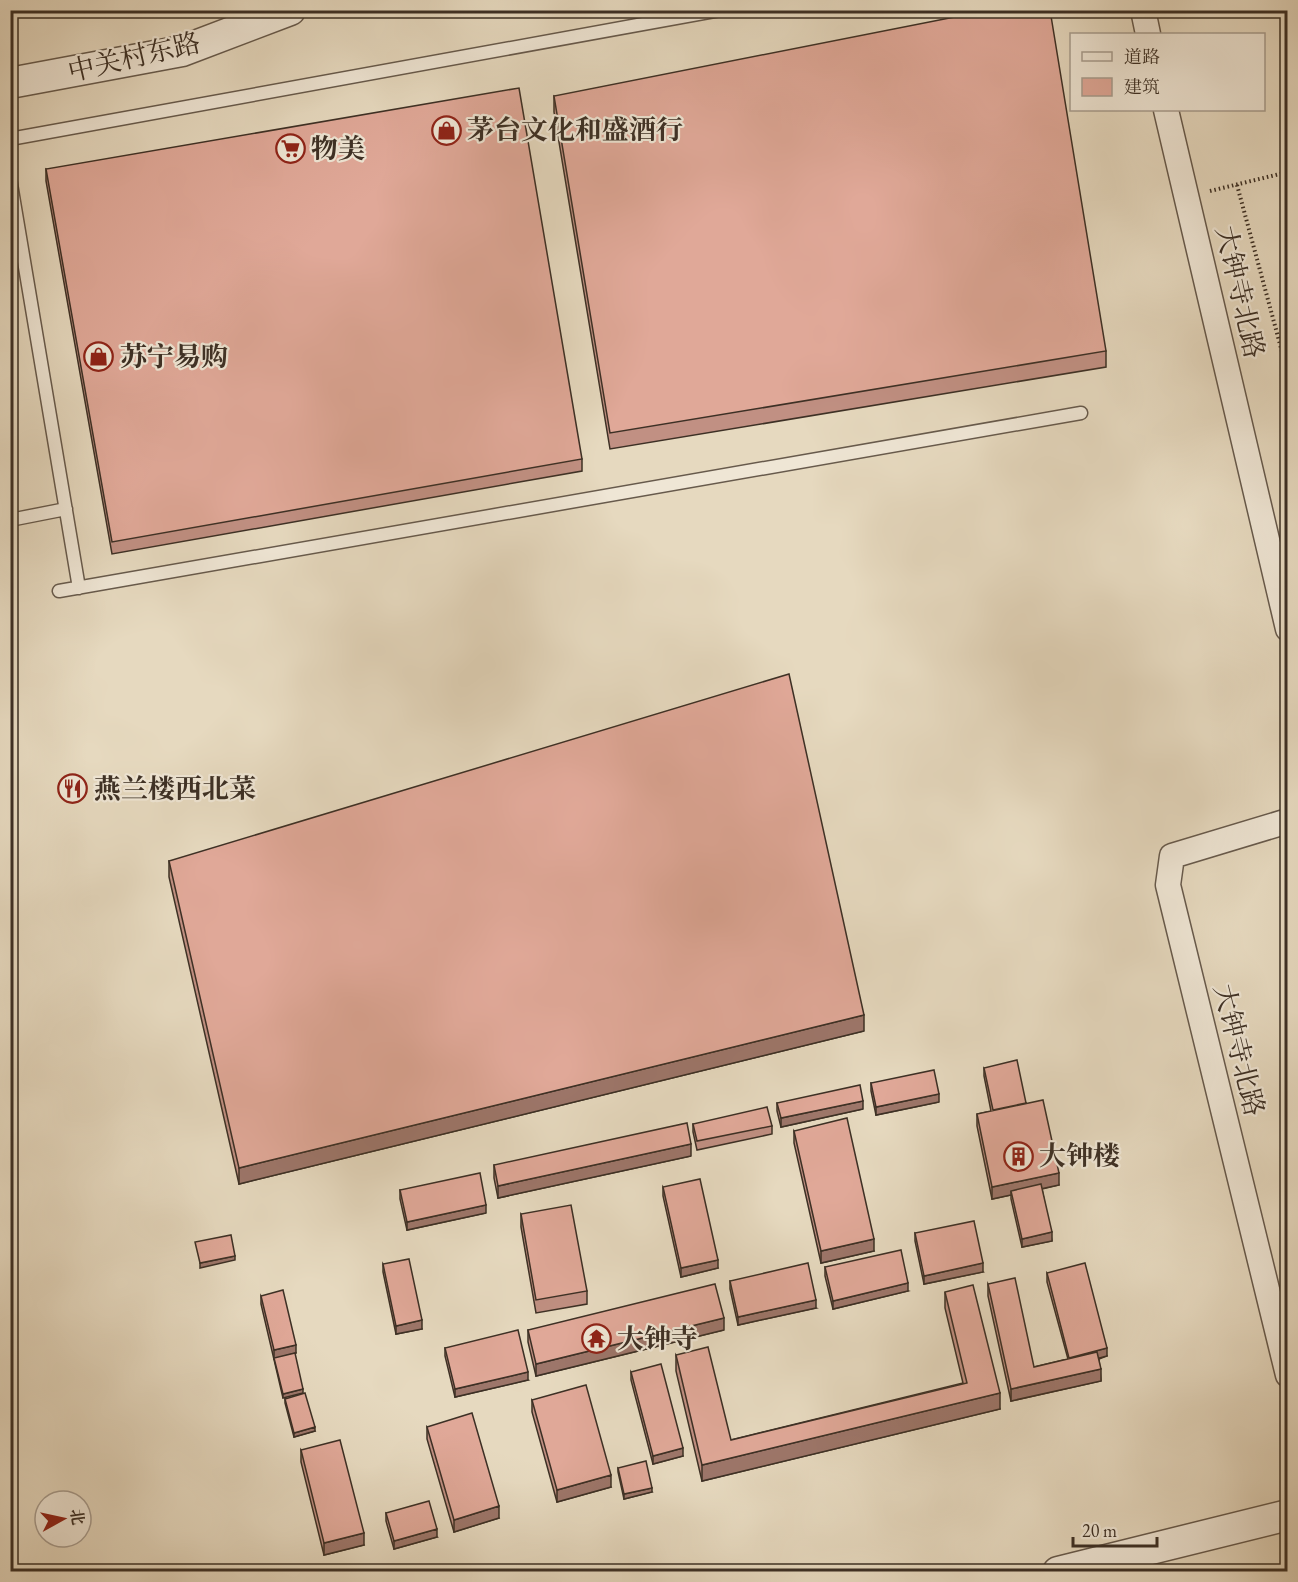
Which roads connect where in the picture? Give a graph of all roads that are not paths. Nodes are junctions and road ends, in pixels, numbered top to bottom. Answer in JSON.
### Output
{"nodes":[{"id":1,"x":290,"y":10,"type":"edge"},
{"id":2,"x":720,"y":10,"type":"edge"},
{"id":3,"x":1143,"y":10,"type":"edge"},
{"id":4,"x":1148,"y":33,"type":"edge"},
{"id":5,"x":10,"y":83,"type":"edge"},
{"id":6,"x":1166,"y":111,"type":"edge"},
{"id":7,"x":10,"y":139,"type":"edge"},
{"id":8,"x":10,"y":178,"type":"edge"},
{"id":9,"x":1081,"y":412,"type":"dead end"},
{"id":10,"x":66,"y":509,"type":"junction"},
{"id":11,"x":10,"y":520,"type":"edge"},
{"id":12,"x":79,"y":588,"type":"junction"},
{"id":13,"x":59,"y":591,"type":"dead end"},
{"id":14,"x":1287,"y":629,"type":"edge"},
{"id":15,"x":1287,"y":821,"type":"edge"},
{"id":16,"x":1287,"y":1375,"type":"edge"},
{"id":17,"x":1287,"y":1515,"type":"edge"},
{"id":18,"x":1058,"y":1572,"type":"edge"}],
"edges":[{"from":1,"to":5,"type":"street","name":"中关村东路"},
{"from":2,"to":7,"type":"lane"},
{"from":3,"to":4,"type":"street"},
{"from":6,"to":14,"type":"street","name":"大钟寺北路"},
{"from":8,"to":10,"type":"lane"},
{"from":9,"to":12,"type":"lane"},
{"from":10,"to":11,"type":"lane"},
{"from":10,"to":12,"type":"lane"},
{"from":12,"to":13,"type":"lane"},
{"from":15,"to":16,"type":"street","name":"大钟寺北路"},
{"from":17,"to":18,"type":"street"}]}
